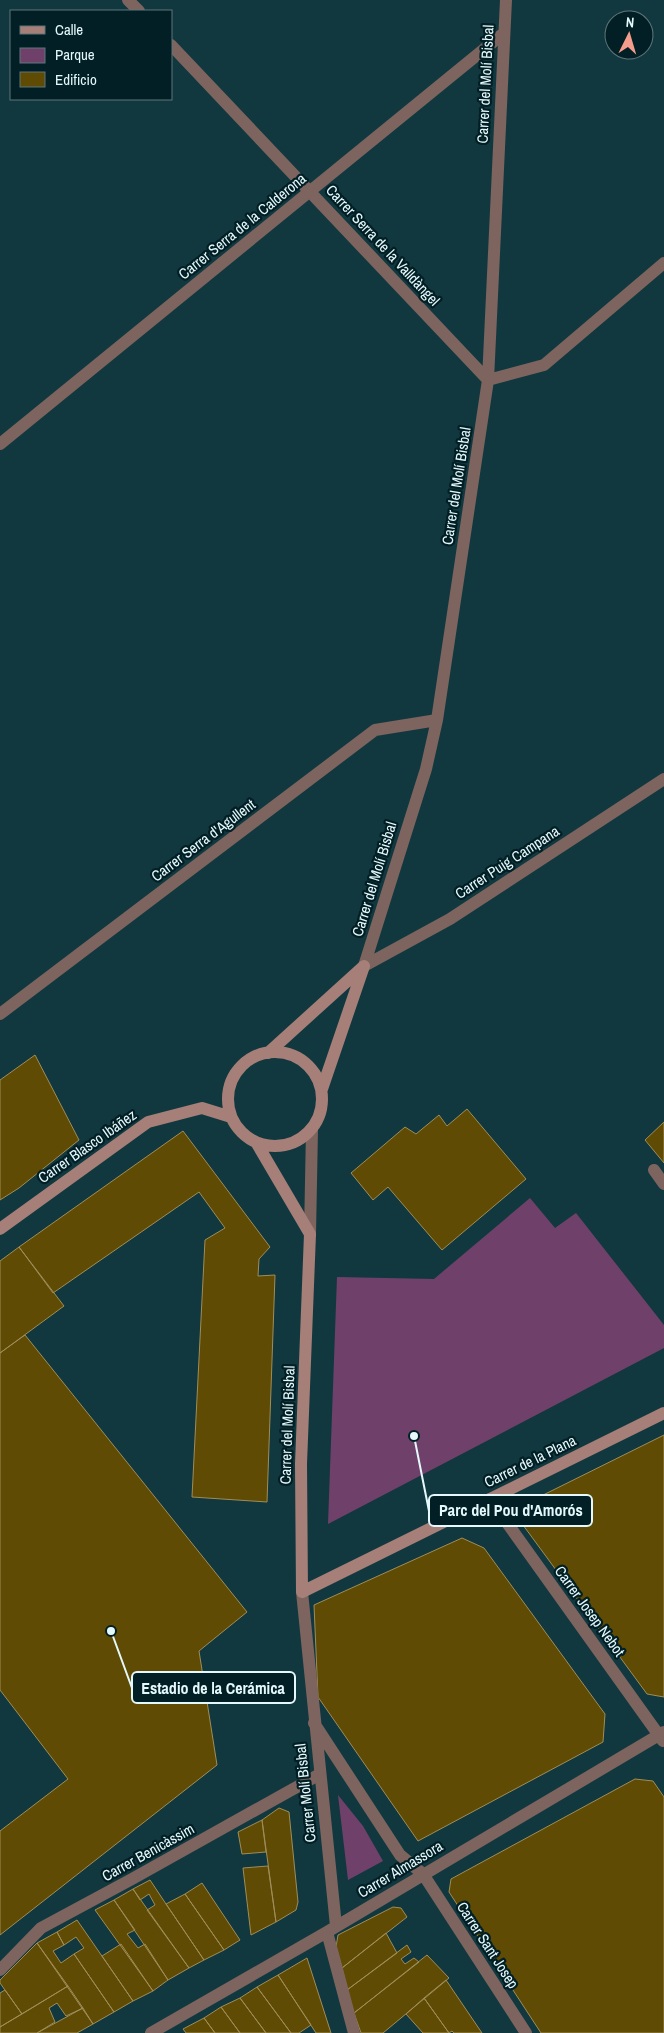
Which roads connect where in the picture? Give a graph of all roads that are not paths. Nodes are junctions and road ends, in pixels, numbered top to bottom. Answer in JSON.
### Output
{"nodes":[{"id":1,"x":128,"y":0,"type":"edge"},
{"id":2,"x":506,"y":0,"type":"edge"},
{"id":3,"x":138,"y":10,"type":"edge"},
{"id":4,"x":504,"y":33,"type":"junction"},
{"id":5,"x":172,"y":46,"type":"edge"},
{"id":6,"x":310,"y":192,"type":"junction"},
{"id":7,"x":664,"y":263,"type":"edge"},
{"id":8,"x":488,"y":380,"type":"junction"},
{"id":9,"x":0,"y":444,"type":"edge"},
{"id":10,"x":437,"y":720,"type":"junction"},
{"id":11,"x":664,"y":779,"type":"edge"},
{"id":12,"x":364,"y":966,"type":"junction"},
{"id":13,"x":0,"y":1014,"type":"edge"},
{"id":14,"x":268,"y":1053,"type":"junction"},
{"id":15,"x":322,"y":1089,"type":"junction"},
{"id":16,"x":231,"y":1116,"type":"junction"},
{"id":17,"x":312,"y":1129,"type":"junction"},
{"id":18,"x":256,"y":1142,"type":"junction"},
{"id":19,"x":654,"y":1170,"type":"dead end"},
{"id":20,"x":664,"y":1184,"type":"edge"},
{"id":21,"x":0,"y":1229,"type":"edge"},
{"id":22,"x":310,"y":1234,"type":"junction"},
{"id":23,"x":664,"y":1413,"type":"edge"},
{"id":24,"x":490,"y":1499,"type":"junction"},
{"id":25,"x":302,"y":1592,"type":"junction"},
{"id":26,"x":314,"y":1723,"type":"junction"},
{"id":27,"x":662,"y":1736,"type":"edge"},
{"id":28,"x":320,"y":1774,"type":"junction"},
{"id":29,"x":423,"y":1874,"type":"junction"},
{"id":30,"x":331,"y":1929,"type":"junction"},
{"id":31,"x":0,"y":1970,"type":"edge"},
{"id":32,"x":151,"y":2033,"type":"edge"},
{"id":33,"x":354,"y":2033,"type":"edge"},
{"id":34,"x":526,"y":2033,"type":"edge"}],
"edges":[{"from":1,"to":3,"type":"street"},
{"from":2,"to":4,"type":"street","name":"Carrer del Molí Bisbal"},
{"from":4,"to":6,"type":"street","name":"Carrer Serra de la Calderona"},
{"from":4,"to":8,"type":"street","name":"Carrer del Molí Bisbal"},
{"from":5,"to":6,"type":"street","name":"Carrer Serra de la Valldàngel"},
{"from":6,"to":8,"type":"street","name":"Carrer Serra de la Valldàngel"},
{"from":6,"to":9,"type":"street","name":"Carrer Serra de la Calderona"},
{"from":7,"to":8,"type":"street"},
{"from":8,"to":10,"type":"street","name":"Carrer del Molí Bisbal"},
{"from":10,"to":12,"type":"street","name":"Carrer del Molí Bisbal"},
{"from":10,"to":13,"type":"street","name":"Carrer Serra d'Agullent"},
{"from":11,"to":12,"type":"street","name":"Carrer Puig Campana"},
{"from":12,"to":14,"type":"main road"},
{"from":12,"to":15,"type":"main road","name":"Carrer del Molí Bisbal"},
{"from":14,"to":15,"type":"main road"},
{"from":14,"to":16,"type":"main road"},
{"from":15,"to":17,"type":"main road"},
{"from":16,"to":18,"type":"main road"},
{"from":16,"to":21,"type":"main road","name":"Carrer Blasco Ibáñez"},
{"from":17,"to":18,"type":"main road"},
{"from":17,"to":22,"type":"street","name":"Carrer del Molí Bisbal"},
{"from":18,"to":22,"type":"main road"},
{"from":19,"to":20,"type":"street"},
{"from":22,"to":25,"type":"main road","name":"Carrer del Molí Bisbal"},
{"from":23,"to":24,"type":"main road","name":"Carrer de la Plana"},
{"from":24,"to":25,"type":"main road","name":"Carrer de la Plana"},
{"from":24,"to":27,"type":"street","name":"Carrer Josep Nebot"},
{"from":25,"to":26,"type":"street","name":"Carrer del Molí Bisbal"},
{"from":26,"to":28,"type":"street","name":"Carrer Molí Bisbal"},
{"from":26,"to":29,"type":"street","name":"Carrer Molí Bisbal"},
{"from":27,"to":29,"type":"street","name":"Carrer Almassora"},
{"from":28,"to":30,"type":"street","name":"Carrer Molí Bisbal"},
{"from":28,"to":31,"type":"street","name":"Carrer Benicàssim"},
{"from":29,"to":30,"type":"street","name":"Carrer Almassora"},
{"from":29,"to":34,"type":"street","name":"Carrer Sant Josep"},
{"from":30,"to":32,"type":"street","name":"Carrer Almassora"},
{"from":30,"to":33,"type":"street","name":"Carrer Molí Bisbal"}]}
